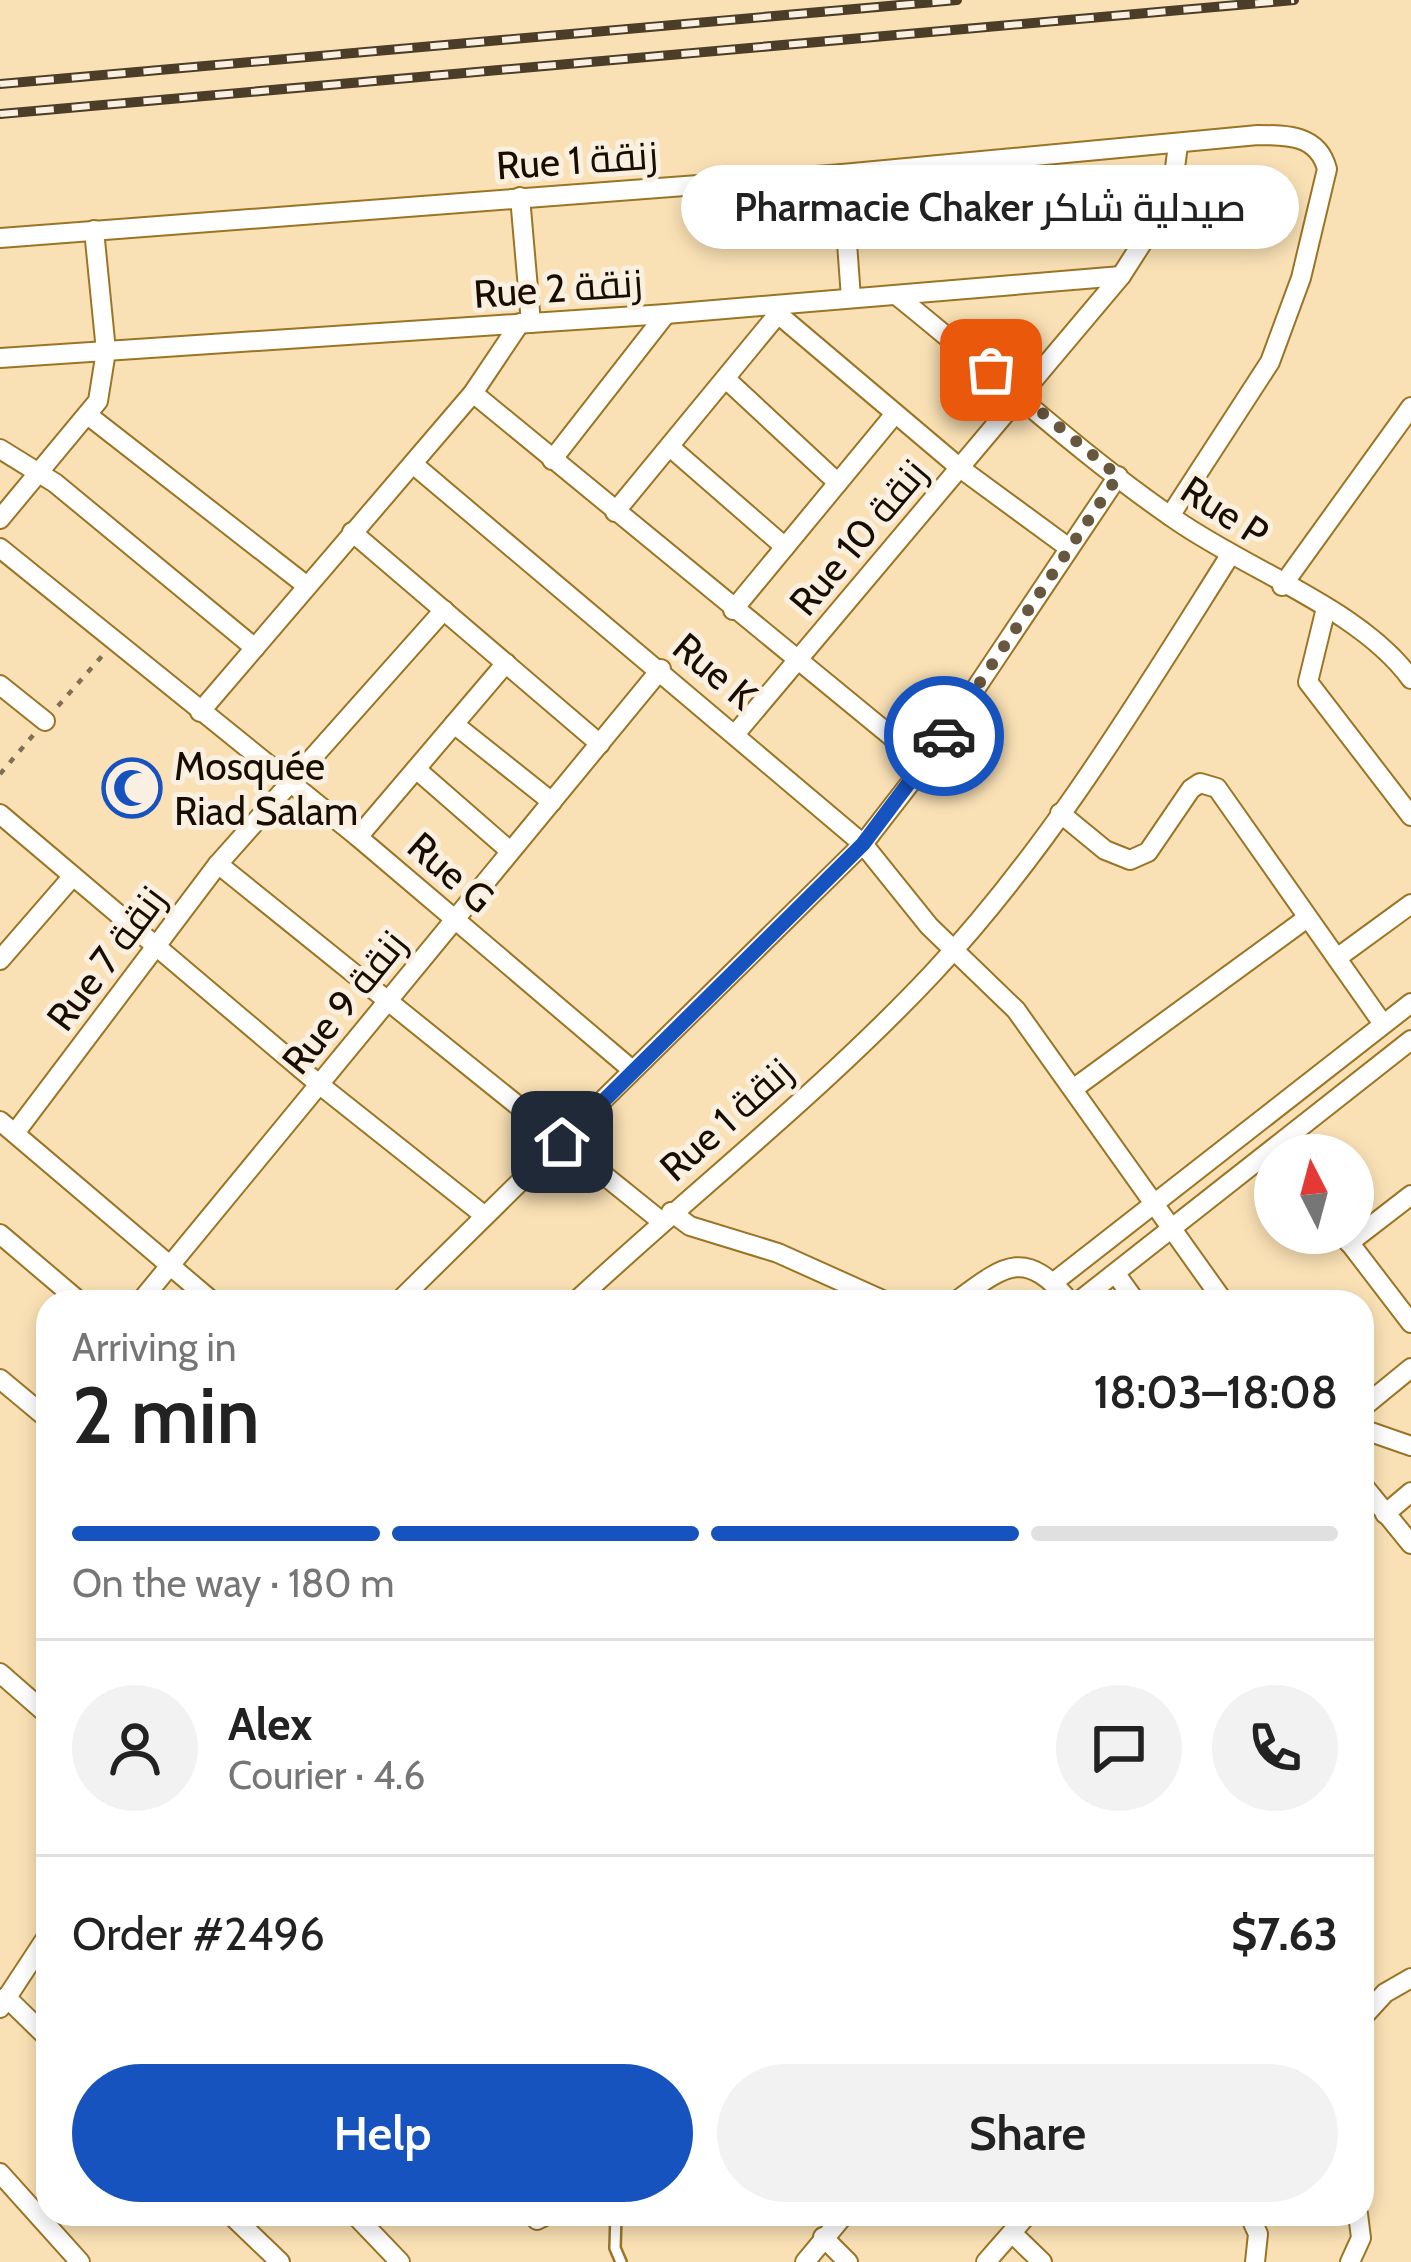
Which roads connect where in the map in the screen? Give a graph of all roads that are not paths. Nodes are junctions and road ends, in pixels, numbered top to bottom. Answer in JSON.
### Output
{"nodes":[{"id":1,"x":1178,"y":146,"type":"junction"},
{"id":2,"x":842,"y":174,"type":"junction"},
{"id":3,"x":520,"y":197,"type":"junction"},
{"id":4,"x":94,"y":230,"type":"junction"},
{"id":5,"x":0,"y":238,"type":"edge"},
{"id":6,"x":1121,"y":276,"type":"junction"},
{"id":7,"x":896,"y":295,"type":"junction"},
{"id":8,"x":851,"y":298,"type":"junction"},
{"id":9,"x":778,"y":309,"type":"junction"},
{"id":10,"x":665,"y":314,"type":"junction"},
{"id":11,"x":525,"y":323,"type":"junction"},
{"id":12,"x":106,"y":351,"type":"junction"},
{"id":13,"x":0,"y":358,"type":"edge"},
{"id":14,"x":726,"y":379,"type":"junction"},
{"id":15,"x":473,"y":393,"type":"junction"},
{"id":16,"x":1022,"y":395,"type":"junction"},
{"id":17,"x":1411,"y":407,"type":"edge"},
{"id":18,"x":894,"y":415,"type":"junction"},
{"id":19,"x":89,"y":416,"type":"junction"},
{"id":20,"x":670,"y":447,"type":"junction"},
{"id":21,"x":0,"y":449,"type":"edge"},
{"id":22,"x":552,"y":460,"type":"junction"},
{"id":23,"x":413,"y":464,"type":"junction"},
{"id":24,"x":960,"y":468,"type":"junction"},
{"id":25,"x":41,"y":472,"type":"junction"},
{"id":26,"x":1118,"y":476,"type":"junction"},
{"id":27,"x":838,"y":483,"type":"junction"},
{"id":28,"x":615,"y":512,"type":"junction"},
{"id":29,"x":1170,"y":516,"type":"junction"},
{"id":30,"x":0,"y":519,"type":"edge"},
{"id":31,"x":352,"y":532,"type":"junction"},
{"id":32,"x":785,"y":547,"type":"junction"},
{"id":33,"x":0,"y":548,"type":"edge"},
{"id":34,"x":1069,"y":548,"type":"junction"},
{"id":35,"x":1229,"y":557,"type":"junction"},
{"id":36,"x":308,"y":586,"type":"junction"},
{"id":37,"x":1282,"y":586,"type":"junction"},
{"id":38,"x":1326,"y":608,"type":"junction"},
{"id":39,"x":445,"y":610,"type":"junction"},
{"id":40,"x":733,"y":610,"type":"junction"},
{"id":41,"x":255,"y":648,"type":"junction"},
{"id":42,"x":796,"y":662,"type":"junction"},
{"id":43,"x":506,"y":663,"type":"junction"},
{"id":44,"x":661,"y":669,"type":"junction"},
{"id":45,"x":1411,"y":679,"type":"edge"},
{"id":46,"x":0,"y":685,"type":"edge"},
{"id":47,"x":200,"y":712,"type":"junction"},
{"id":48,"x":46,"y":721,"type":"dead end"},
{"id":49,"x":454,"y":724,"type":"junction"},
{"id":50,"x":737,"y":732,"type":"junction"},
{"id":51,"x":600,"y":744,"type":"junction"},
{"id":52,"x":925,"y":764,"type":"junction"},
{"id":53,"x":416,"y":769,"type":"junction"},
{"id":54,"x":287,"y":783,"type":"junction"},
{"id":55,"x":552,"y":802,"type":"junction"},
{"id":56,"x":1060,"y":813,"type":"junction"},
{"id":57,"x":0,"y":815,"type":"edge"},
{"id":58,"x":1411,"y":816,"type":"edge"},
{"id":59,"x":358,"y":837,"type":"junction"},
{"id":60,"x":863,"y":844,"type":"junction"},
{"id":61,"x":510,"y":851,"type":"junction"},
{"id":62,"x":218,"y":864,"type":"junction"},
{"id":63,"x":73,"y":876,"type":"junction"},
{"id":64,"x":1411,"y":904,"type":"edge"},
{"id":65,"x":1306,"y":918,"type":"junction"},
{"id":66,"x":454,"y":919,"type":"junction"},
{"id":67,"x":159,"y":944,"type":"junction"},
{"id":68,"x":954,"y":948,"type":"junction"},
{"id":69,"x":1337,"y":958,"type":"junction"},
{"id":70,"x":0,"y":960,"type":"edge"},
{"id":71,"x":385,"y":1000,"type":"junction"},
{"id":72,"x":1411,"y":1003,"type":"edge"},
{"id":73,"x":1383,"y":1024,"type":"junction"},
{"id":74,"x":1411,"y":1040,"type":"edge"},
{"id":75,"x":631,"y":1070,"type":"junction"},
{"id":76,"x":320,"y":1085,"type":"junction"},
{"id":77,"x":1073,"y":1089,"type":"junction"},
{"id":78,"x":7,"y":1127,"type":"edge"},
{"id":79,"x":1297,"y":1134,"type":"edge"},
{"id":80,"x":562,"y":1142,"type":"junction"},
{"id":81,"x":1254,"y":1168,"type":"edge"},
{"id":82,"x":1411,"y":1195,"type":"edge"},
{"id":83,"x":1154,"y":1204,"type":"junction"},
{"id":84,"x":485,"y":1216,"type":"junction"},
{"id":85,"x":666,"y":1217,"type":"junction"},
{"id":86,"x":1374,"y":1219,"type":"edge"},
{"id":87,"x":1173,"y":1228,"type":"junction"},
{"id":88,"x":0,"y":1234,"type":"edge"},
{"id":89,"x":1358,"y":1254,"type":"edge"},
{"id":90,"x":170,"y":1266,"type":"junction"},
{"id":91,"x":1116,"y":1274,"type":"junction"},
{"id":92,"x":1054,"y":1282,"type":"junction"},
{"id":93,"x":66,"y":1290,"type":"edge"},
{"id":94,"x":150,"y":1290,"type":"edge"},
{"id":95,"x":199,"y":1290,"type":"edge"},
{"id":96,"x":410,"y":1290,"type":"edge"},
{"id":97,"x":587,"y":1290,"type":"edge"},
{"id":98,"x":860,"y":1290,"type":"edge"},
{"id":99,"x":971,"y":1290,"type":"edge"},
{"id":100,"x":1062,"y":1290,"type":"edge"},
{"id":101,"x":1092,"y":1290,"type":"edge"},
{"id":102,"x":1127,"y":1290,"type":"edge"},
{"id":103,"x":1216,"y":1290,"type":"edge"},
{"id":104,"x":1411,"y":1323,"type":"edge"},
{"id":105,"x":1411,"y":1368,"type":"edge"},
{"id":106,"x":0,"y":1379,"type":"edge"},
{"id":107,"x":1374,"y":1398,"type":"edge"},
{"id":108,"x":36,"y":1409,"type":"edge"},
{"id":109,"x":1374,"y":1433,"type":"edge"},
{"id":110,"x":1411,"y":1446,"type":"edge"},
{"id":111,"x":1411,"y":1492,"type":"edge"},
{"id":112,"x":1374,"y":1500,"type":"edge"},
{"id":113,"x":1385,"y":1514,"type":"junction"},
{"id":114,"x":1411,"y":1544,"type":"edge"},
{"id":115,"x":6,"y":1680,"type":"edge"},
{"id":116,"x":36,"y":1705,"type":"edge"},
{"id":117,"x":0,"y":1707,"type":"edge"},
{"id":118,"x":36,"y":1953,"type":"edge"},
{"id":119,"x":1411,"y":1978,"type":"edge"},
{"id":120,"x":3,"y":2002,"type":"edge"},
{"id":121,"x":1374,"y":2005,"type":"edge"},
{"id":122,"x":36,"y":2028,"type":"edge"},
{"id":123,"x":0,"y":2173,"type":"edge"},
{"id":124,"x":36,"y":2214,"type":"edge"},
{"id":125,"x":47,"y":2226,"type":"edge"},
{"id":126,"x":242,"y":2226,"type":"edge"},
{"id":127,"x":366,"y":2226,"type":"edge"},
{"id":128,"x":616,"y":2226,"type":"edge"},
{"id":129,"x":834,"y":2226,"type":"edge"},
{"id":130,"x":1018,"y":2226,"type":"edge"},
{"id":131,"x":1254,"y":2226,"type":"edge"},
{"id":132,"x":1360,"y":2226,"type":"edge"},
{"id":133,"x":1012,"y":2233,"type":"junction"},
{"id":134,"x":823,"y":2237,"type":"junction"},
{"id":135,"x":60,"y":2241,"type":"junction"},
{"id":136,"x":47,"y":2262,"type":"edge"},
{"id":137,"x":80,"y":2262,"type":"edge"},
{"id":138,"x":280,"y":2262,"type":"edge"},
{"id":139,"x":400,"y":2262,"type":"edge"},
{"id":140,"x":621,"y":2262,"type":"edge"},
{"id":141,"x":805,"y":2262,"type":"edge"},
{"id":142,"x":848,"y":2262,"type":"edge"},
{"id":143,"x":986,"y":2262,"type":"edge"},
{"id":144,"x":1042,"y":2262,"type":"edge"},
{"id":145,"x":1255,"y":2262,"type":"edge"},
{"id":146,"x":1349,"y":2262,"type":"edge"}],
"edges":[{"from":1,"to":2,"type":"street","name":"Rue 1 زنقة"},
{"from":1,"to":6,"type":"street","name":"Rue 10 زنقة"},
{"from":1,"to":29,"type":"street","name":"Rue 1 زنقة"},
{"from":2,"to":3,"type":"street","name":"Rue 1 زنقة"},
{"from":2,"to":8,"type":"street"},
{"from":3,"to":4,"type":"street","name":"Rue 1 زنقة"},
{"from":3,"to":11,"type":"street"},
{"from":4,"to":5,"type":"street","name":"Rue 1 زنقة"},
{"from":4,"to":12,"type":"street"},
{"from":6,"to":7,"type":"street","name":"Rue 2 زنقة"},
{"from":6,"to":16,"type":"street","name":"Rue 10 زنقة"},
{"from":7,"to":8,"type":"street","name":"Rue 2 زنقة"},
{"from":7,"to":16,"type":"street","name":"Rue P"},
{"from":8,"to":9,"type":"street","name":"Rue 2 زنقة"},
{"from":9,"to":10,"type":"street","name":"Rue 2 زنقة"},
{"from":9,"to":14,"type":"street"},
{"from":9,"to":18,"type":"street"},
{"from":10,"to":11,"type":"street","name":"Rue 2 زنقة"},
{"from":10,"to":22,"type":"street"},
{"from":11,"to":12,"type":"street","name":"Rue 2 زنقة"},
{"from":11,"to":15,"type":"street"},
{"from":12,"to":13,"type":"street","name":"Rue 2 زنقة"},
{"from":12,"to":19,"type":"street"},
{"from":14,"to":20,"type":"street"},
{"from":14,"to":27,"type":"street"},
{"from":15,"to":22,"type":"street"},
{"from":15,"to":23,"type":"street"},
{"from":16,"to":24,"type":"street","name":"Rue 10 زنقة"},
{"from":16,"to":26,"type":"street","name":"Rue P"},
{"from":17,"to":37,"type":"street"},
{"from":18,"to":24,"type":"street"},
{"from":18,"to":27,"type":"street"},
{"from":19,"to":25,"type":"street"},
{"from":19,"to":36,"type":"street"},
{"from":20,"to":28,"type":"street"},
{"from":20,"to":32,"type":"street"},
{"from":21,"to":25,"type":"street"},
{"from":22,"to":28,"type":"street"},
{"from":23,"to":31,"type":"street"},
{"from":23,"to":44,"type":"street","name":"Rue K"},
{"from":24,"to":34,"type":"street"},
{"from":24,"to":42,"type":"street","name":"Rue 10 زنقة"},
{"from":25,"to":30,"type":"street"},
{"from":25,"to":41,"type":"street"},
{"from":26,"to":29,"type":"street","name":"Rue P"},
{"from":26,"to":34,"type":"street"},
{"from":27,"to":32,"type":"street"},
{"from":28,"to":40,"type":"street"},
{"from":29,"to":35,"type":"street","name":"Rue P"},
{"from":31,"to":36,"type":"street"},
{"from":31,"to":39,"type":"street"},
{"from":32,"to":40,"type":"street"},
{"from":33,"to":47,"type":"street","name":"Rue G"},
{"from":34,"to":52,"type":"street"},
{"from":35,"to":37,"type":"street","name":"Rue P"},
{"from":35,"to":56,"type":"street","name":"Rue 1 زنقة"},
{"from":36,"to":41,"type":"street"},
{"from":37,"to":38,"type":"street","name":"Rue P"},
{"from":38,"to":45,"type":"street","name":"Rue P"},
{"from":38,"to":58,"type":"street"},
{"from":39,"to":43,"type":"street"},
{"from":39,"to":54,"type":"street","name":"Rue 7 زنقة"},
{"from":40,"to":42,"type":"street"},
{"from":41,"to":47,"type":"street"},
{"from":42,"to":50,"type":"street","name":"Rue 10 زنقة"},
{"from":42,"to":52,"type":"street"},
{"from":43,"to":49,"type":"street"},
{"from":43,"to":51,"type":"street"},
{"from":44,"to":50,"type":"street","name":"Rue K"},
{"from":44,"to":51,"type":"street","name":"Rue 9 زنقة"},
{"from":46,"to":48,"type":"street"},
{"from":47,"to":54,"type":"street","name":"Rue G"},
{"from":49,"to":53,"type":"street"},
{"from":49,"to":55,"type":"street"},
{"from":50,"to":60,"type":"street","name":"Rue K"},
{"from":51,"to":55,"type":"street","name":"Rue 9 زنقة"},
{"from":52,"to":60,"type":"street"},
{"from":53,"to":59,"type":"street"},
{"from":53,"to":61,"type":"street"},
{"from":54,"to":59,"type":"street","name":"Rue G"},
{"from":54,"to":62,"type":"street","name":"Rue 7 زنقة"},
{"from":55,"to":61,"type":"street","name":"Rue 9 زنقة"},
{"from":56,"to":65,"type":"street"},
{"from":56,"to":68,"type":"street","name":"Rue 1 زنقة"},
{"from":57,"to":63,"type":"street"},
{"from":59,"to":66,"type":"street","name":"Rue G"},
{"from":60,"to":68,"type":"street","name":"Rue K"},
{"from":60,"to":75,"type":"street"},
{"from":61,"to":66,"type":"street","name":"Rue 9 زنقة"},
{"from":62,"to":67,"type":"street","name":"Rue 7 زنقة"},
{"from":62,"to":71,"type":"street"},
{"from":63,"to":67,"type":"street"},
{"from":63,"to":70,"type":"street"},
{"from":64,"to":69,"type":"street"},
{"from":65,"to":69,"type":"street"},
{"from":65,"to":77,"type":"street"},
{"from":66,"to":71,"type":"street","name":"Rue 9 زنقة"},
{"from":66,"to":75,"type":"street","name":"Rue G"},
{"from":67,"to":76,"type":"street"},
{"from":67,"to":78,"type":"street","name":"Rue 7 زنقة"},
{"from":68,"to":77,"type":"street","name":"Rue K"},
{"from":68,"to":85,"type":"street","name":"Rue 1 زنقة"},
{"from":69,"to":73,"type":"street"},
{"from":71,"to":76,"type":"street","name":"Rue 9 زنقة"},
{"from":71,"to":80,"type":"street"},
{"from":72,"to":73,"type":"street"},
{"from":73,"to":83,"type":"street"},
{"from":74,"to":79,"type":"street"},
{"from":75,"to":80,"type":"street"},
{"from":76,"to":84,"type":"street"},
{"from":76,"to":90,"type":"street","name":"Rue 9 زنقة"},
{"from":77,"to":83,"type":"street","name":"Rue K"},
{"from":78,"to":90,"type":"street"},
{"from":80,"to":84,"type":"street"},
{"from":80,"to":85,"type":"street"},
{"from":81,"to":87,"type":"street"},
{"from":82,"to":86,"type":"street"},
{"from":83,"to":87,"type":"street","name":"Rue K"},
{"from":83,"to":92,"type":"street"},
{"from":84,"to":96,"type":"street"},
{"from":85,"to":97,"type":"street","name":"Rue 1 زنقة"},
{"from":85,"to":98,"type":"street"},
{"from":87,"to":91,"type":"street"},
{"from":87,"to":103,"type":"street","name":"Rue K"},
{"from":88,"to":93,"type":"street"},
{"from":89,"to":104,"type":"street"},
{"from":90,"to":94,"type":"street","name":"Rue 9 زنقة"},
{"from":90,"to":95,"type":"street"},
{"from":91,"to":101,"type":"street"},
{"from":91,"to":102,"type":"street"},
{"from":92,"to":99,"type":"street"},
{"from":92,"to":100,"type":"street"},
{"from":105,"to":107,"type":"street"},
{"from":106,"to":108,"type":"street"},
{"from":109,"to":110,"type":"street"},
{"from":111,"to":113,"type":"street"},
{"from":112,"to":113,"type":"street"},
{"from":113,"to":114,"type":"street"},
{"from":115,"to":116,"type":"street"},
{"from":115,"to":117,"type":"street"},
{"from":118,"to":120,"type":"street"},
{"from":119,"to":121,"type":"street"},
{"from":120,"to":122,"type":"street"},
{"from":123,"to":124,"type":"street"},
{"from":125,"to":135,"type":"street"},
{"from":126,"to":138,"type":"street"},
{"from":127,"to":139,"type":"street"},
{"from":128,"to":140,"type":"lane"},
{"from":129,"to":134,"type":"street"},
{"from":130,"to":133,"type":"street"},
{"from":131,"to":145,"type":"street"},
{"from":132,"to":146,"type":"street"},
{"from":133,"to":143,"type":"street"},
{"from":133,"to":144,"type":"street"},
{"from":134,"to":141,"type":"street"},
{"from":134,"to":142,"type":"street"},
{"from":135,"to":136,"type":"street"},
{"from":135,"to":137,"type":"street"}]}
